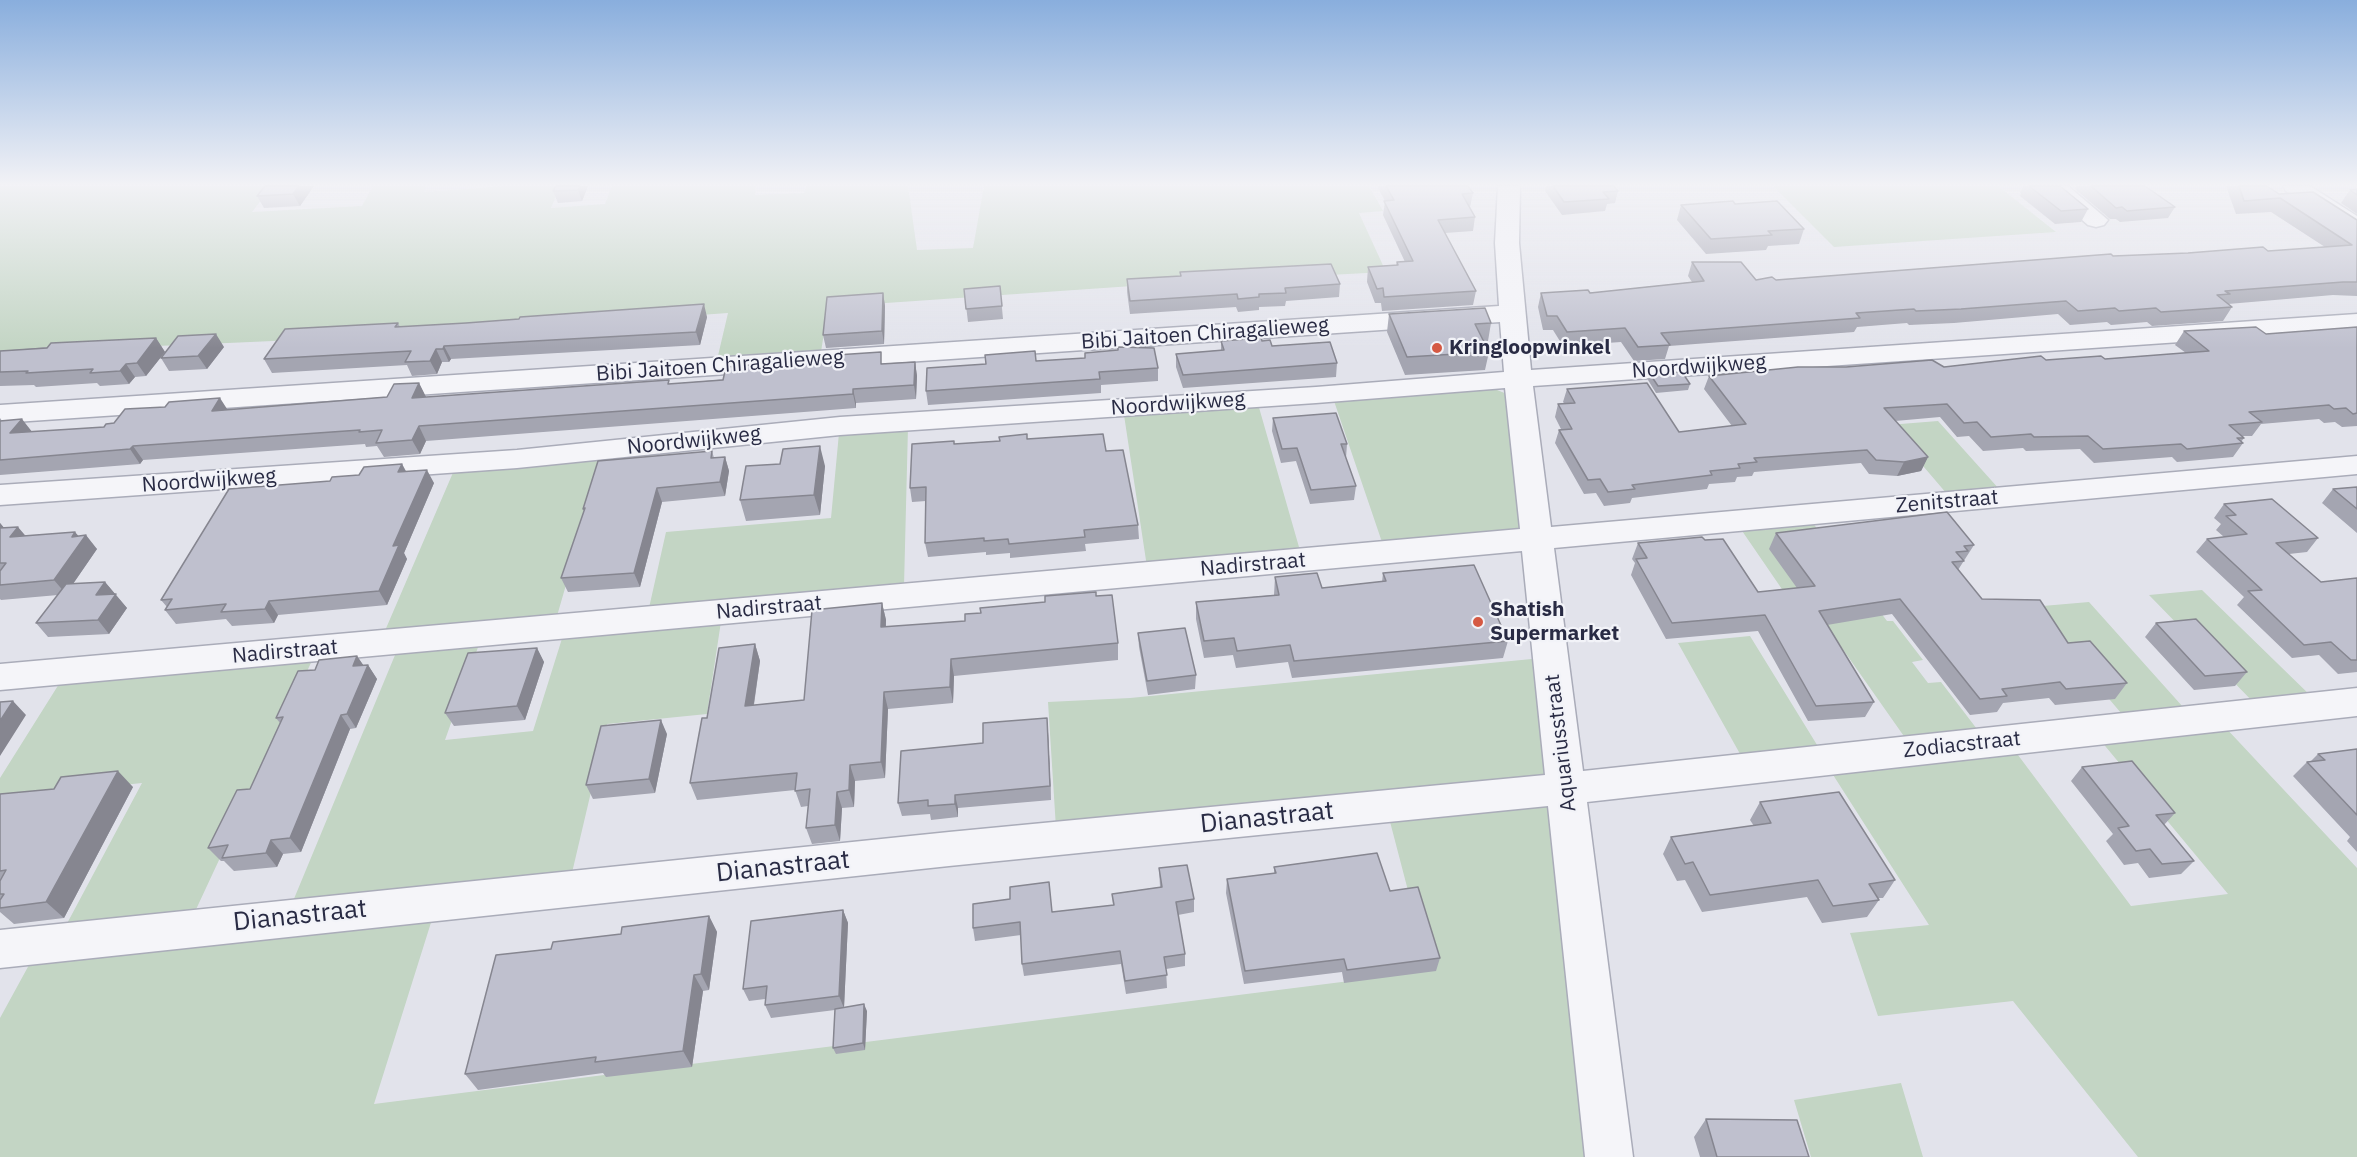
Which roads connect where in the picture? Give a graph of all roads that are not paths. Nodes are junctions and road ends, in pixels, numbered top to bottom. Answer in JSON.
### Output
{"nodes":[{"id":1,"x":1507,"y":240,"type":"edge"},
{"id":2,"x":1511,"y":313,"type":"junction"},
{"id":3,"x":2357,"y":322,"type":"edge"},
{"id":4,"x":1518,"y":379,"type":"junction"},
{"id":5,"x":0,"y":414,"type":"edge"},
{"id":6,"x":2357,"y":465,"type":"edge"},
{"id":7,"x":0,"y":495,"type":"edge"},
{"id":8,"x":1538,"y":539,"type":"junction"},
{"id":9,"x":0,"y":677,"type":"edge"},
{"id":10,"x":2357,"y":702,"type":"edge"},
{"id":11,"x":1566,"y":789,"type":"junction"},
{"id":12,"x":0,"y":948,"type":"edge"},
{"id":13,"x":1609,"y":1157,"type":"edge"}],
"edges":[{"from":1,"to":2,"type":"street","name":"Aquariusstraat"},
{"from":2,"to":4,"type":"street","name":"Aquariusstraat"},
{"from":2,"to":5,"type":"street","name":"Bibi Jaitoen Chiragalieweg"},
{"from":3,"to":4,"type":"street","name":"Noordwijkweg"},
{"from":4,"to":7,"type":"street","name":"Noordwijkweg"},
{"from":4,"to":8,"type":"street","name":"Aquariusstraat"},
{"from":6,"to":8,"type":"street","name":"Zenitstraat"},
{"from":8,"to":9,"type":"street","name":"Nadirstraat"},
{"from":8,"to":11,"type":"street","name":"Aquariusstraat"},
{"from":10,"to":11,"type":"street","name":"Zodiacstraat"},
{"from":11,"to":12,"type":"street","name":"Dianastraat"},
{"from":11,"to":13,"type":"street","name":"Aquariusstraat"}]}
